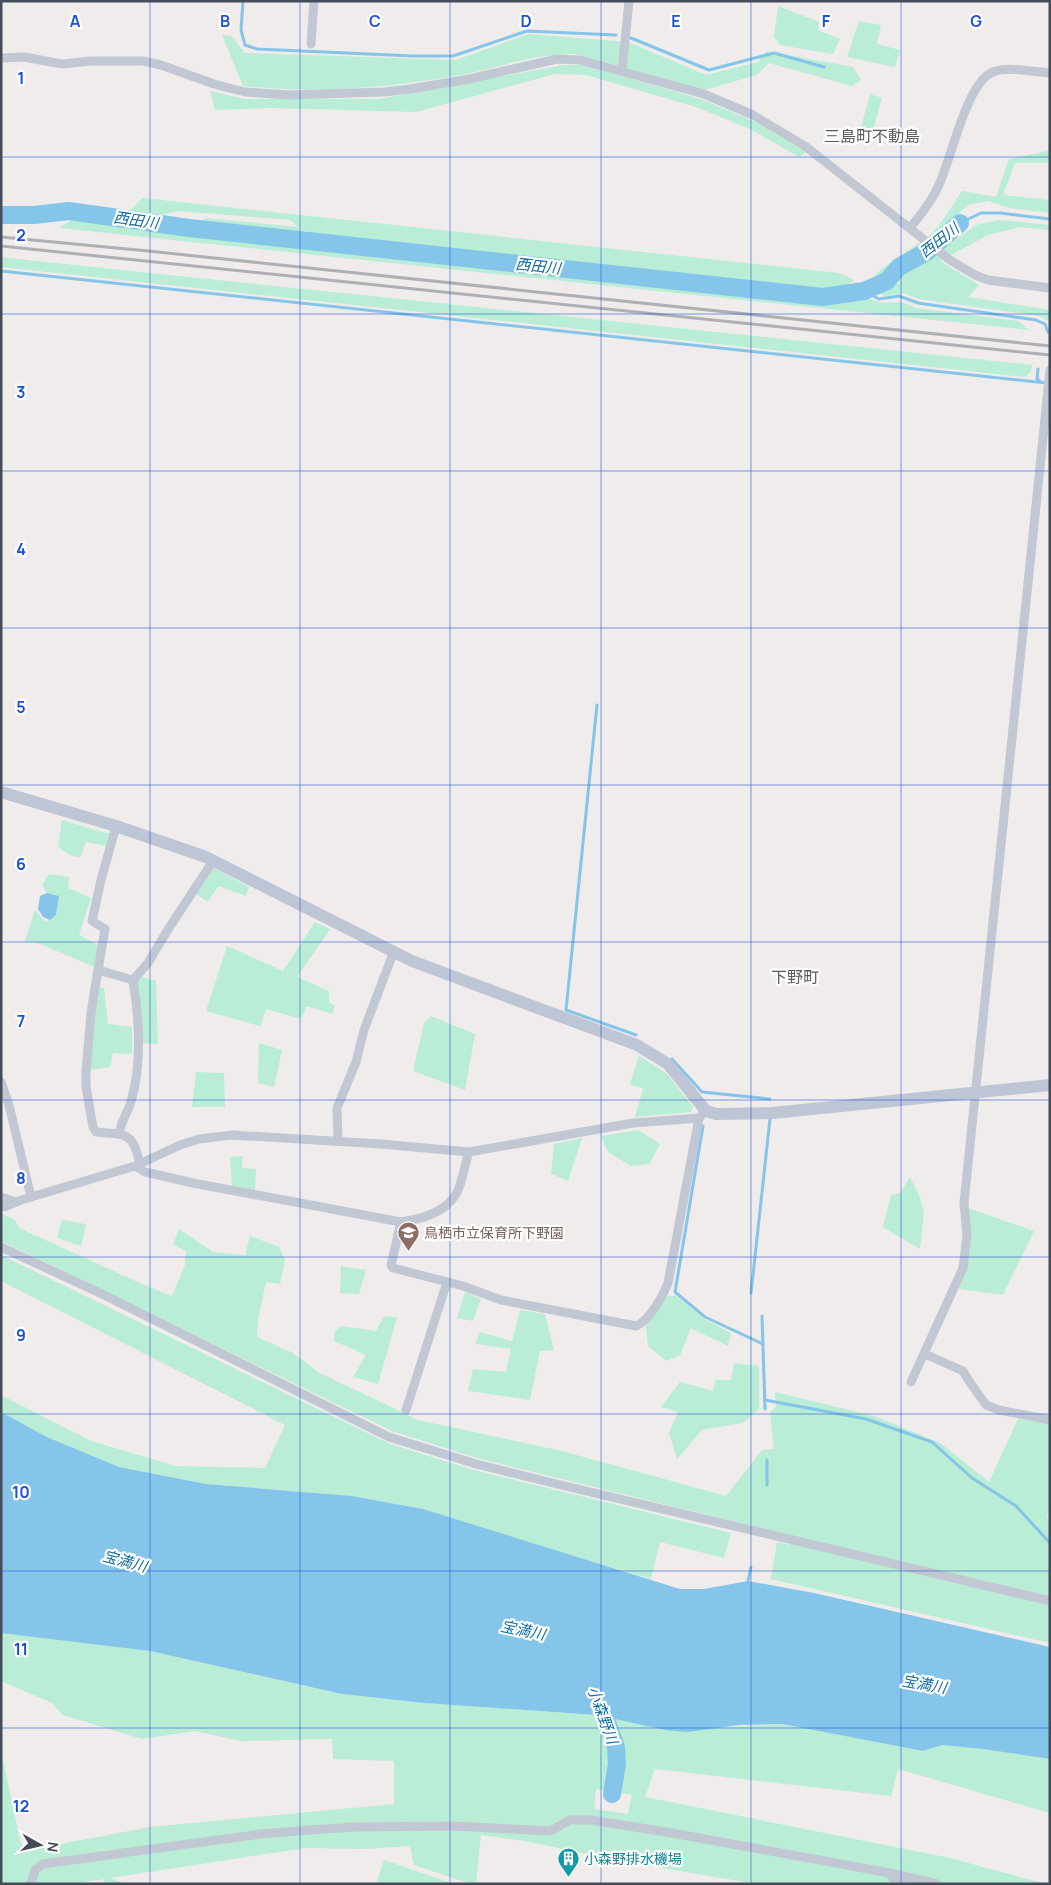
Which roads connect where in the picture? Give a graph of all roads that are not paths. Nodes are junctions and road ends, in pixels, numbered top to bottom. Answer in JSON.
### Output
{"nodes":[{"id":1,"x":314,"y":1,"type":"edge"},
{"id":2,"x":629,"y":1,"type":"edge"},
{"id":3,"x":311,"y":44,"type":"dead end"},
{"id":4,"x":1,"y":58,"type":"edge"},
{"id":5,"x":622,"y":71,"type":"junction"},
{"id":6,"x":1050,"y":72,"type":"edge"},
{"id":7,"x":910,"y":228,"type":"junction"},
{"id":8,"x":1050,"y":288,"type":"edge"},
{"id":9,"x":1049,"y":374,"type":"edge"},
{"id":10,"x":1,"y":792,"type":"edge"},
{"id":11,"x":116,"y":826,"type":"junction"},
{"id":12,"x":214,"y":861,"type":"junction"},
{"id":13,"x":394,"y":951,"type":"junction"},
{"id":14,"x":98,"y":970,"type":"junction"},
{"id":15,"x":133,"y":980,"type":"junction"},
{"id":16,"x":1,"y":1082,"type":"edge"},
{"id":17,"x":1050,"y":1085,"type":"edge"},
{"id":18,"x":974,"y":1092,"type":"junction"},
{"id":19,"x":702,"y":1115,"type":"junction"},
{"id":20,"x":119,"y":1134,"type":"junction"},
{"id":21,"x":338,"y":1141,"type":"junction"},
{"id":22,"x":469,"y":1152,"type":"junction"},
{"id":23,"x":138,"y":1165,"type":"junction"},
{"id":24,"x":1,"y":1197,"type":"edge"},
{"id":25,"x":31,"y":1197,"type":"junction"},
{"id":26,"x":16,"y":1202,"type":"junction"},
{"id":27,"x":1,"y":1206,"type":"edge"},
{"id":28,"x":401,"y":1222,"type":"junction"},
{"id":29,"x":1,"y":1247,"type":"edge"},
{"id":30,"x":447,"y":1282,"type":"junction"},
{"id":31,"x":925,"y":1354,"type":"junction"},
{"id":32,"x":911,"y":1382,"type":"dead end"},
{"id":33,"x":406,"y":1410,"type":"dead end"},
{"id":34,"x":1050,"y":1420,"type":"edge"},
{"id":35,"x":1050,"y":1601,"type":"edge"},
{"id":36,"x":890,"y":1873,"type":"junction"},
{"id":37,"x":31,"y":1884,"type":"edge"},
{"id":38,"x":904,"y":1884,"type":"edge"},
{"id":39,"x":938,"y":1884,"type":"edge"}],
"edges":[{"from":1,"to":3,"type":"street"},
{"from":2,"to":5,"type":"street"},
{"from":4,"to":5,"type":"street"},
{"from":5,"to":7,"type":"street"},
{"from":6,"to":7,"type":"street"},
{"from":7,"to":8,"type":"street"},
{"from":9,"to":18,"type":"street"},
{"from":10,"to":11,"type":"street"},
{"from":11,"to":12,"type":"street"},
{"from":11,"to":14,"type":"street"},
{"from":12,"to":13,"type":"street"},
{"from":12,"to":15,"type":"street"},
{"from":13,"to":19,"type":"street"},
{"from":13,"to":21,"type":"street"},
{"from":14,"to":15,"type":"street"},
{"from":14,"to":20,"type":"street"},
{"from":15,"to":20,"type":"street"},
{"from":16,"to":25,"type":"street"},
{"from":17,"to":18,"type":"street"},
{"from":18,"to":19,"type":"street"},
{"from":18,"to":31,"type":"street"},
{"from":19,"to":22,"type":"street"},
{"from":19,"to":30,"type":"street"},
{"from":20,"to":23,"type":"street"},
{"from":21,"to":22,"type":"street"},
{"from":21,"to":23,"type":"street"},
{"from":22,"to":28,"type":"street"},
{"from":23,"to":25,"type":"street"},
{"from":23,"to":28,"type":"street"},
{"from":24,"to":26,"type":"street"},
{"from":25,"to":26,"type":"street"},
{"from":26,"to":27,"type":"street"},
{"from":28,"to":30,"type":"street"},
{"from":29,"to":35,"type":"street"},
{"from":30,"to":33,"type":"street"},
{"from":31,"to":32,"type":"street"},
{"from":31,"to":34,"type":"street"},
{"from":36,"to":37,"type":"street"},
{"from":36,"to":38,"type":"street"},
{"from":36,"to":39,"type":"street"}]}
